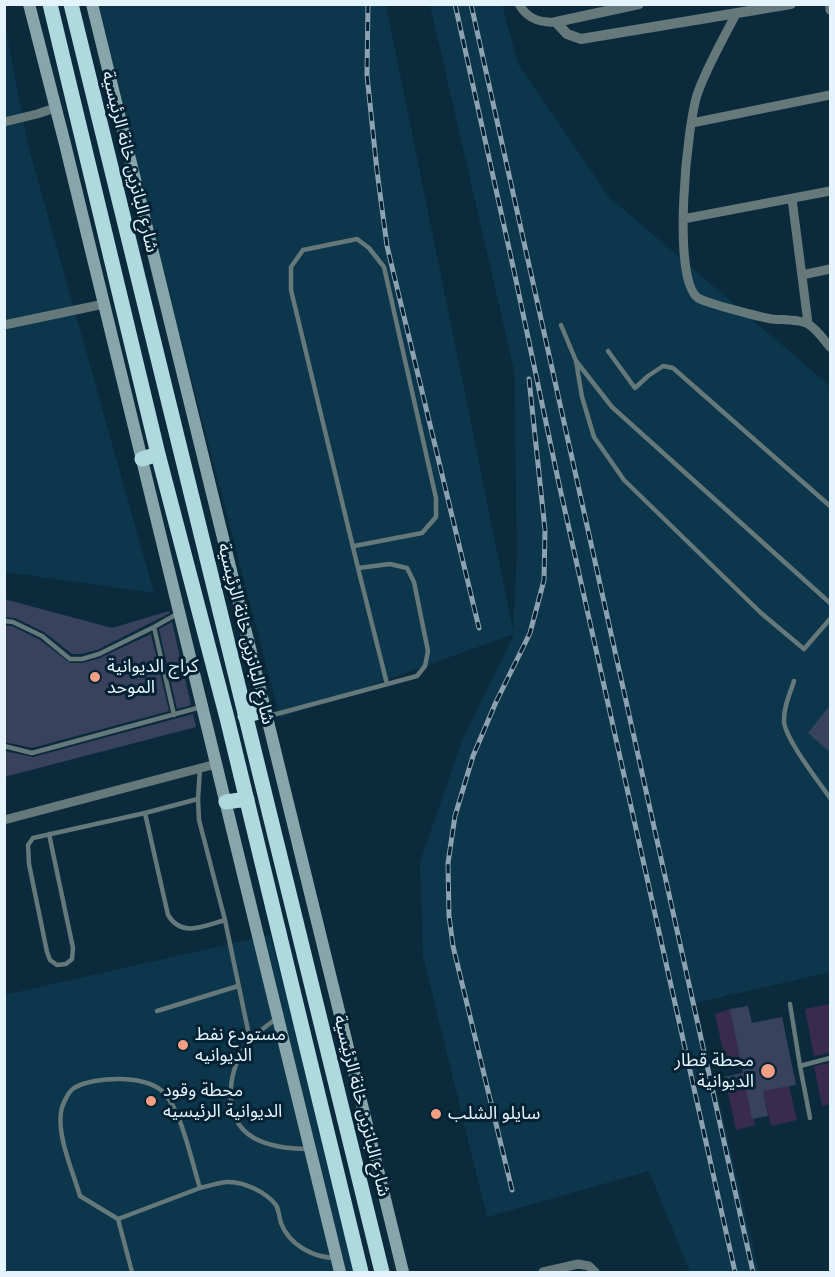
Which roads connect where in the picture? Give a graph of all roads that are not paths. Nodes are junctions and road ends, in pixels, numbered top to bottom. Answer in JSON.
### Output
{"nodes":[{"id":1,"x":30,"y":4,"type":"edge"},
{"id":2,"x":50,"y":4,"type":"edge"},
{"id":3,"x":70,"y":4,"type":"edge"},
{"id":4,"x":92,"y":4,"type":"edge"},
{"id":5,"x":519,"y":4,"type":"edge"},
{"id":6,"x":716,"y":4,"type":"edge"},
{"id":7,"x":790,"y":4,"type":"edge"},
{"id":8,"x":830,"y":4,"type":"edge"},
{"id":9,"x":638,"y":5,"type":"edge"},
{"id":10,"x":750,"y":8,"type":"edge"},
{"id":11,"x":831,"y":10,"type":"edge"},
{"id":12,"x":736,"y":14,"type":"junction"},
{"id":13,"x":710,"y":17,"type":"junction"},
{"id":14,"x":556,"y":22,"type":"junction"},
{"id":15,"x":831,"y":95,"type":"edge"},
{"id":16,"x":55,"y":108,"type":"junction"},
{"id":17,"x":4,"y":122,"type":"edge"},
{"id":18,"x":692,"y":123,"type":"junction"},
{"id":19,"x":831,"y":191,"type":"edge"},
{"id":20,"x":792,"y":199,"type":"junction"},
{"id":21,"x":683,"y":219,"type":"junction"},
{"id":22,"x":831,"y":269,"type":"edge"},
{"id":23,"x":802,"y":275,"type":"junction"},
{"id":24,"x":104,"y":304,"type":"junction"},
{"id":25,"x":808,"y":323,"type":"junction"},
{"id":26,"x":4,"y":325,"type":"edge"},
{"id":27,"x":561,"y":325,"type":"dead end"},
{"id":28,"x":831,"y":347,"type":"edge"},
{"id":29,"x":608,"y":351,"type":"dead end"},
{"id":30,"x":576,"y":361,"type":"junction"},
{"id":31,"x":158,"y":454,"type":"junction"},
{"id":32,"x":142,"y":459,"type":"junction"},
{"id":33,"x":831,"y":506,"type":"edge"},
{"id":34,"x":354,"y":546,"type":"junction"},
{"id":35,"x":358,"y":568,"type":"junction"},
{"id":36,"x":831,"y":603,"type":"edge"},
{"id":37,"x":179,"y":612,"type":"junction"},
{"id":38,"x":831,"y":619,"type":"edge"},
{"id":39,"x":4,"y":621,"type":"edge"},
{"id":40,"x":154,"y":627,"type":"junction"},
{"id":41,"x":794,"y":681,"type":"dead end"},
{"id":42,"x":387,"y":684,"type":"junction"},
{"id":43,"x":202,"y":707,"type":"junction"},
{"id":44,"x":265,"y":713,"type":"junction"},
{"id":45,"x":174,"y":715,"type":"junction"},
{"id":46,"x":245,"y":716,"type":"junction"},
{"id":47,"x":4,"y":746,"type":"edge"},
{"id":48,"x":216,"y":765,"type":"junction"},
{"id":49,"x":200,"y":768,"type":"junction"},
{"id":50,"x":831,"y":798,"type":"edge"},
{"id":51,"x":198,"y":799,"type":"junction"},
{"id":52,"x":247,"y":799,"type":"junction"},
{"id":53,"x":226,"y":802,"type":"junction"},
{"id":54,"x":146,"y":813,"type":"junction"},
{"id":55,"x":4,"y":820,"type":"edge"},
{"id":56,"x":49,"y":834,"type":"junction"},
{"id":57,"x":225,"y":920,"type":"junction"},
{"id":58,"x":238,"y":986,"type":"junction"},
{"id":59,"x":790,"y":1004,"type":"dead end"},
{"id":60,"x":157,"y":1011,"type":"dead end"},
{"id":61,"x":279,"y":1016,"type":"junction"},
{"id":62,"x":250,"y":1040,"type":"junction"},
{"id":63,"x":831,"y":1058,"type":"edge"},
{"id":64,"x":800,"y":1066,"type":"junction"},
{"id":65,"x":810,"y":1118,"type":"dead end"},
{"id":66,"x":312,"y":1149,"type":"junction"},
{"id":67,"x":200,"y":1188,"type":"junction"},
{"id":68,"x":118,"y":1219,"type":"junction"},
{"id":69,"x":337,"y":1258,"type":"junction"},
{"id":70,"x":132,"y":1272,"type":"edge"},
{"id":71,"x":340,"y":1272,"type":"edge"},
{"id":72,"x":361,"y":1272,"type":"edge"},
{"id":73,"x":382,"y":1272,"type":"edge"},
{"id":74,"x":403,"y":1272,"type":"edge"},
{"id":75,"x":543,"y":1272,"type":"edge"},
{"id":76,"x":594,"y":1272,"type":"edge"}],
"edges":[{"from":1,"to":16,"type":"main road"},
{"from":2,"to":31,"type":"highway"},
{"from":3,"to":46,"type":"highway","name":"شارع البانزين خانة الرئيسية"},
{"from":4,"to":44,"type":"main road"},
{"from":5,"to":14,"type":"street"},
{"from":6,"to":13,"type":"street"},
{"from":7,"to":10,"type":"street"},
{"from":8,"to":11,"type":"street"},
{"from":9,"to":14,"type":"street"},
{"from":10,"to":12,"type":"street"},
{"from":12,"to":13,"type":"street"},
{"from":12,"to":18,"type":"street"},
{"from":13,"to":14,"type":"street"},
{"from":15,"to":18,"type":"street"},
{"from":16,"to":17,"type":"street"},
{"from":16,"to":24,"type":"main road"},
{"from":18,"to":21,"type":"street"},
{"from":19,"to":20,"type":"street"},
{"from":20,"to":21,"type":"street"},
{"from":20,"to":23,"type":"street"},
{"from":21,"to":25,"type":"street"},
{"from":22,"to":23,"type":"street"},
{"from":23,"to":25,"type":"street"},
{"from":24,"to":26,"type":"street"},
{"from":24,"to":32,"type":"main road"},
{"from":25,"to":28,"type":"street"},
{"from":27,"to":30,"type":"lane"},
{"from":29,"to":33,"type":"lane"},
{"from":30,"to":36,"type":"lane"},
{"from":30,"to":38,"type":"lane"},
{"from":31,"to":32,"type":"highway"},
{"from":31,"to":52,"type":"highway"},
{"from":32,"to":37,"type":"main road"},
{"from":34,"to":34,"type":"lane"},
{"from":34,"to":35,"type":"lane"},
{"from":35,"to":42,"type":"lane"},
{"from":35,"to":42,"type":"lane"},
{"from":37,"to":40,"type":"lane"},
{"from":37,"to":43,"type":"main road"},
{"from":39,"to":40,"type":"lane"},
{"from":40,"to":45,"type":"lane"},
{"from":41,"to":50,"type":"lane"},
{"from":42,"to":44,"type":"lane"},
{"from":43,"to":45,"type":"lane"},
{"from":43,"to":48,"type":"main road"},
{"from":44,"to":46,"type":"highway"},
{"from":44,"to":74,"type":"main road"},
{"from":45,"to":47,"type":"lane"},
{"from":46,"to":73,"type":"highway","name":"شارع البانزين خانة الرئيسية"},
{"from":48,"to":49,"type":"street"},
{"from":48,"to":53,"type":"main road"},
{"from":49,"to":51,"type":"lane"},
{"from":49,"to":55,"type":"street"},
{"from":51,"to":54,"type":"lane"},
{"from":51,"to":57,"type":"lane"},
{"from":52,"to":53,"type":"highway"},
{"from":52,"to":72,"type":"highway"},
{"from":53,"to":61,"type":"main road"},
{"from":54,"to":56,"type":"lane"},
{"from":54,"to":57,"type":"lane"},
{"from":56,"to":56,"type":"lane"},
{"from":57,"to":58,"type":"lane"},
{"from":58,"to":60,"type":"lane"},
{"from":58,"to":62,"type":"lane"},
{"from":59,"to":64,"type":"lane"},
{"from":61,"to":62,"type":"lane"},
{"from":61,"to":66,"type":"main road"},
{"from":62,"to":66,"type":"lane"},
{"from":63,"to":64,"type":"lane"},
{"from":64,"to":65,"type":"lane"},
{"from":66,"to":69,"type":"main road"},
{"from":67,"to":68,"type":"lane"},
{"from":67,"to":68,"type":"lane"},
{"from":67,"to":69,"type":"lane"},
{"from":68,"to":70,"type":"lane"},
{"from":69,"to":71,"type":"main road"},
{"from":75,"to":76,"type":"street"}]}
